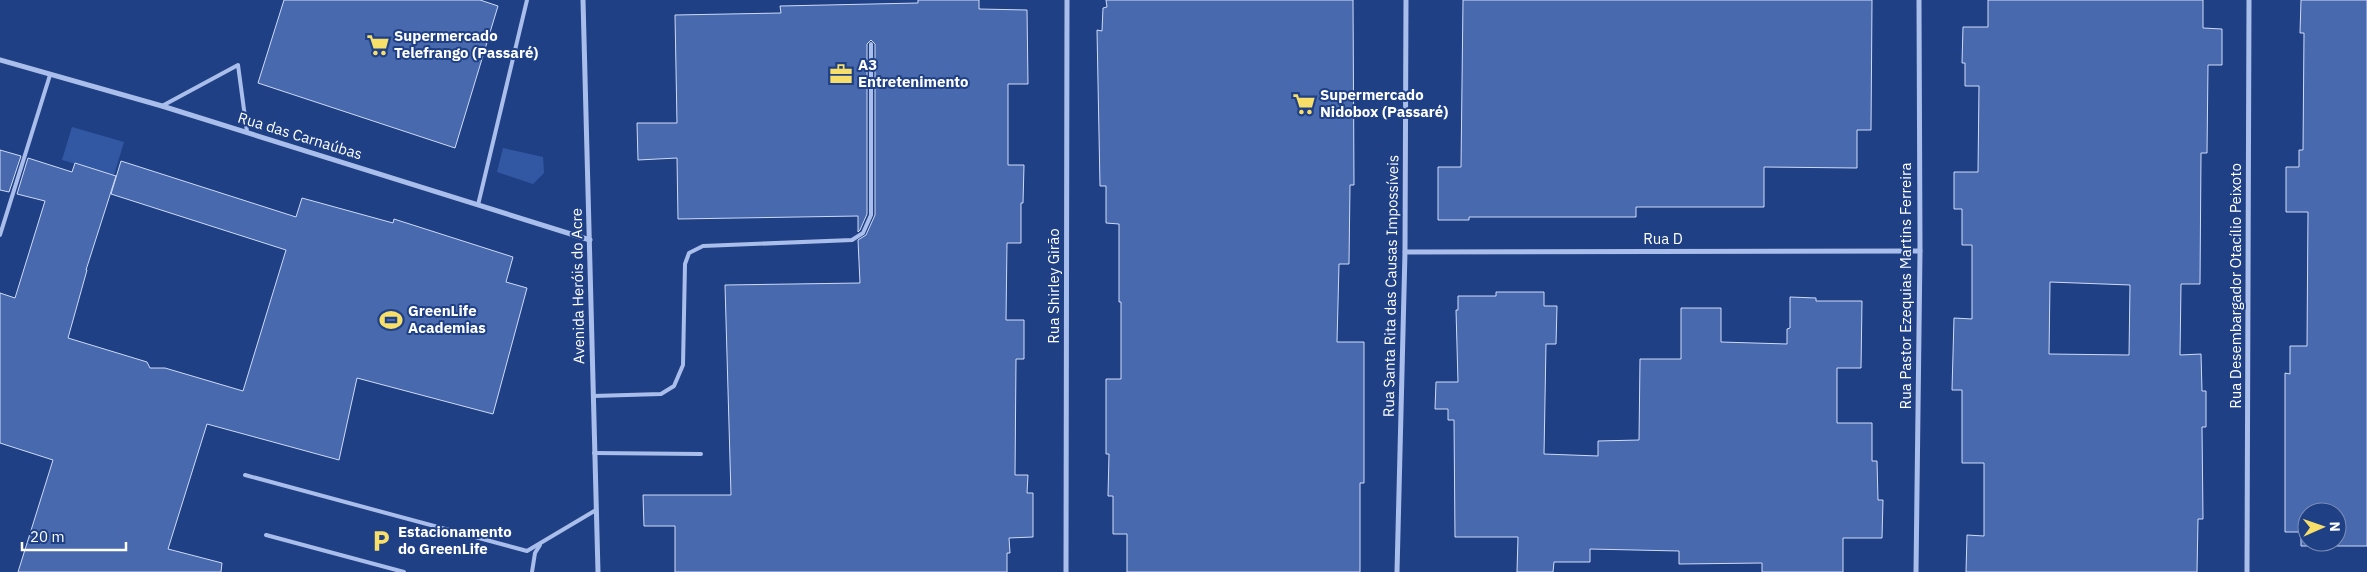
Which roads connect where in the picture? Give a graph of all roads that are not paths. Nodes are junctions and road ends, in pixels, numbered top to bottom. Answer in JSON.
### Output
{"nodes":[{"id":1,"x":527,"y":0,"type":"edge"},
{"id":2,"x":584,"y":0,"type":"edge"},
{"id":3,"x":1067,"y":0,"type":"edge"},
{"id":4,"x":1406,"y":0,"type":"edge"},
{"id":5,"x":1919,"y":0,"type":"edge"},
{"id":6,"x":2249,"y":0,"type":"edge"},
{"id":7,"x":871,"y":44,"type":"dead end"},
{"id":8,"x":0,"y":60,"type":"edge"},
{"id":9,"x":50,"y":75,"type":"junction"},
{"id":10,"x":162,"y":106,"type":"junction"},
{"id":11,"x":247,"y":132,"type":"junction"},
{"id":12,"x":478,"y":205,"type":"junction"},
{"id":13,"x":0,"y":235,"type":"edge"},
{"id":14,"x":590,"y":240,"type":"junction"},
{"id":15,"x":1920,"y":251,"type":"junction"},
{"id":16,"x":1405,"y":252,"type":"junction"},
{"id":17,"x":593,"y":396,"type":"junction"},
{"id":18,"x":594,"y":453,"type":"junction"},
{"id":19,"x":701,"y":454,"type":"dead end"},
{"id":20,"x":245,"y":475,"type":"dead end"},
{"id":21,"x":596,"y":510,"type":"junction"},
{"id":22,"x":266,"y":536,"type":"dead end"},
{"id":23,"x":543,"y":542,"type":"junction"},
{"id":24,"x":404,"y":572,"type":"edge"},
{"id":25,"x":532,"y":572,"type":"edge"},
{"id":26,"x":598,"y":572,"type":"edge"},
{"id":27,"x":1066,"y":572,"type":"edge"},
{"id":28,"x":1397,"y":572,"type":"edge"},
{"id":29,"x":1916,"y":572,"type":"edge"},
{"id":30,"x":2247,"y":572,"type":"edge"}],
"edges":[{"from":1,"to":12,"type":"lane"},
{"from":2,"to":14,"type":"street","name":"Avenida Heróis do Acre"},
{"from":3,"to":27,"type":"street","name":"Rua Shirley Girão"},
{"from":4,"to":16,"type":"street","name":"Rua Santa Rita das Causas Impossíveis"},
{"from":5,"to":15,"type":"street","name":"Rua Pastor Ezequias Martins Ferreira"},
{"from":6,"to":30,"type":"street","name":"Rua Desembargador Otacílio Peixoto"},
{"from":7,"to":17,"type":"lane"},
{"from":8,"to":9,"type":"street","name":"Rua das Carnaúbas"},
{"from":9,"to":10,"type":"street","name":"Rua das Carnaúbas"},
{"from":9,"to":13,"type":"lane"},
{"from":10,"to":11,"type":"street","name":"Rua das Carnaúbas"},
{"from":10,"to":11,"type":"lane"},
{"from":11,"to":12,"type":"street","name":"Rua das Carnaúbas"},
{"from":12,"to":14,"type":"street","name":"Rua das Carnaúbas"},
{"from":14,"to":17,"type":"street","name":"Avenida Heróis do Acre"},
{"from":15,"to":16,"type":"street","name":"Rua D"},
{"from":15,"to":29,"type":"street","name":"Rua Pastor Ezequias Martins Ferreira"},
{"from":16,"to":28,"type":"street","name":"Rua Santa Rita das Causas Impossíveis"},
{"from":17,"to":18,"type":"street","name":"Avenida Heróis do Acre"},
{"from":18,"to":19,"type":"lane"},
{"from":18,"to":21,"type":"street","name":"Avenida Heróis do Acre"},
{"from":20,"to":23,"type":"lane"},
{"from":21,"to":23,"type":"lane"},
{"from":21,"to":26,"type":"street","name":"Avenida Heróis do Acre"},
{"from":22,"to":24,"type":"lane"},
{"from":23,"to":25,"type":"lane"}]}
